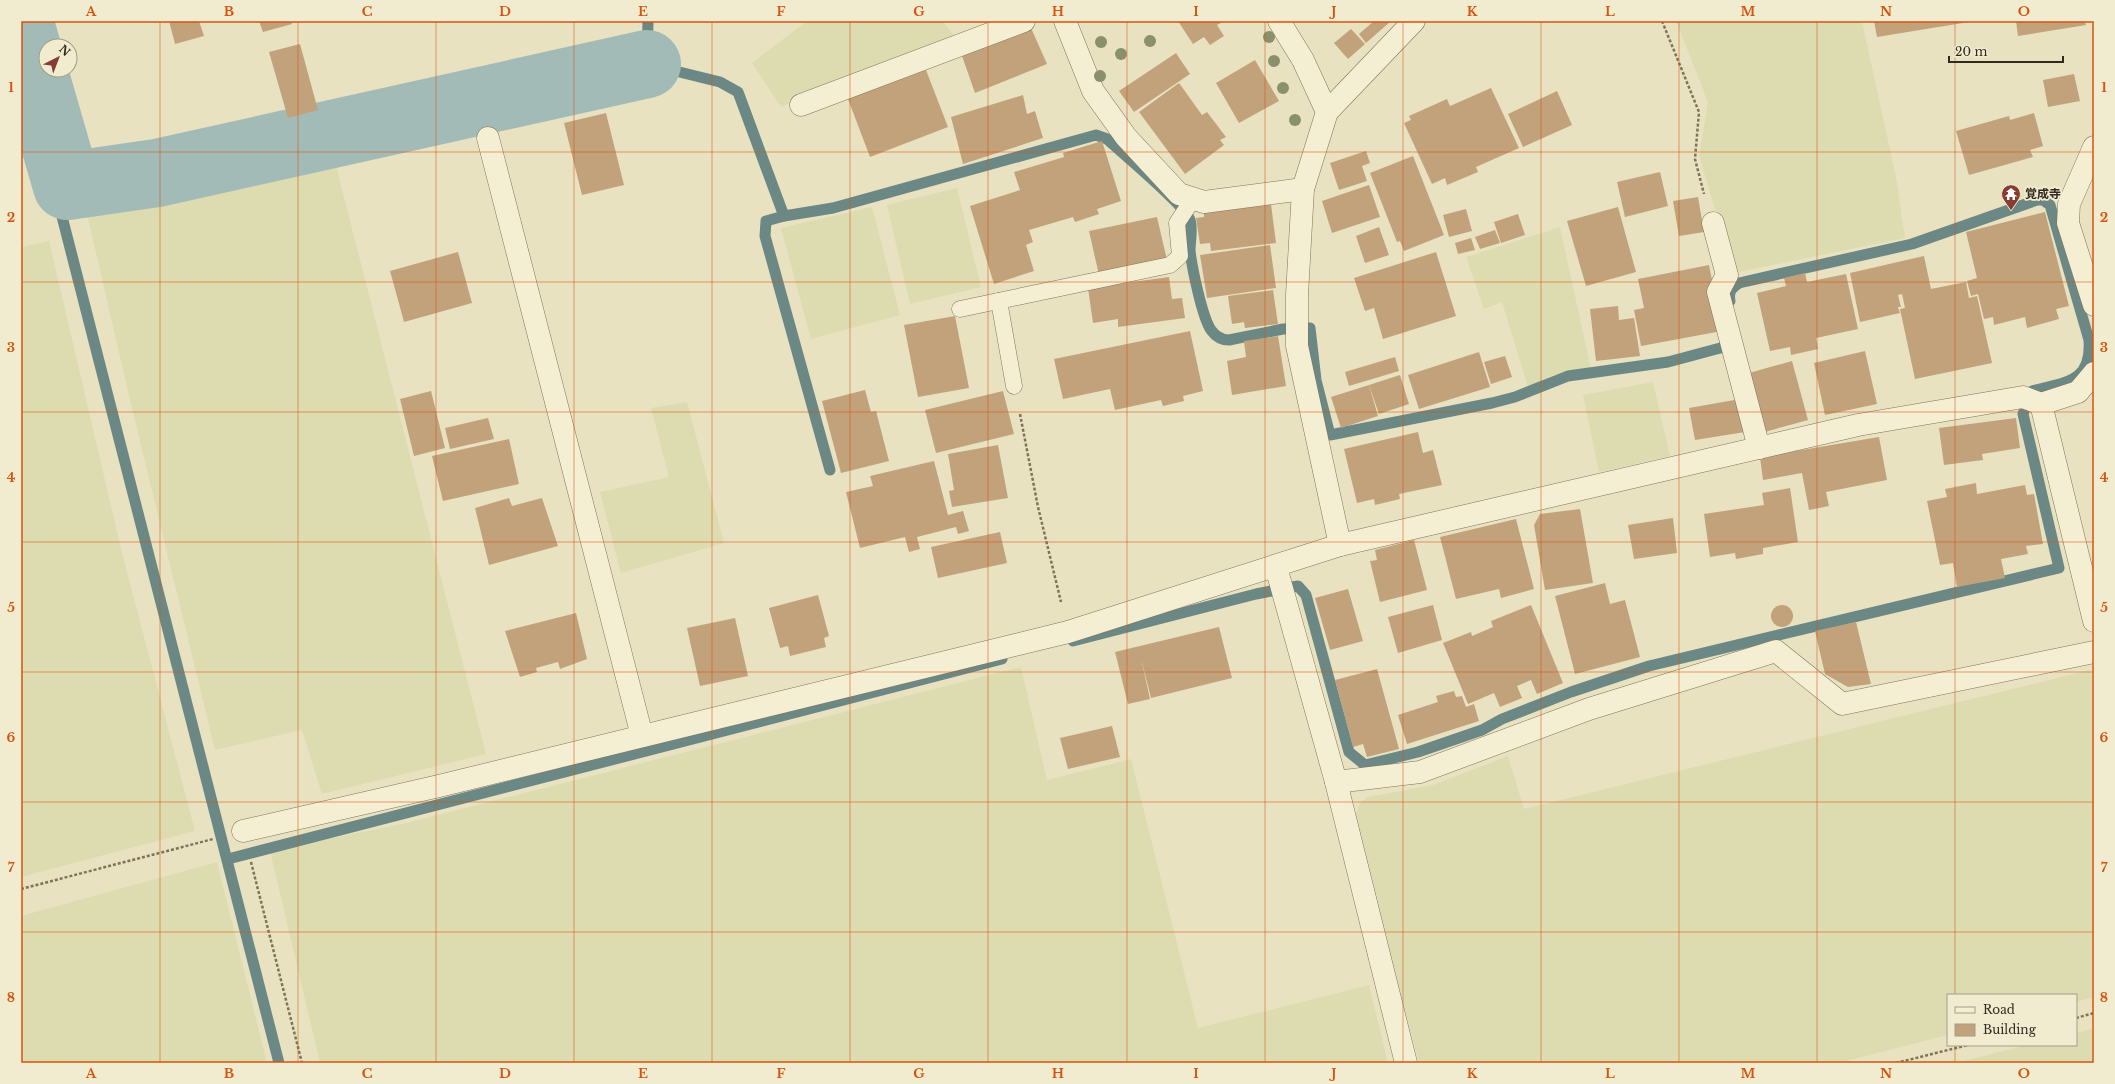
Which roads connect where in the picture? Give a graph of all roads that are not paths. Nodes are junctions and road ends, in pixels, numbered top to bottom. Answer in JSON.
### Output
{"nodes":[{"id":1,"x":1024,"y":21,"type":"edge"},
{"id":2,"x":1065,"y":21,"type":"edge"},
{"id":3,"x":1278,"y":21,"type":"edge"},
{"id":4,"x":1414,"y":21,"type":"edge"},
{"id":5,"x":801,"y":105,"type":"dead end"},
{"id":6,"x":1327,"y":112,"type":"junction"},
{"id":7,"x":488,"y":138,"type":"dead end"},
{"id":8,"x":2094,"y":147,"type":"edge"},
{"id":9,"x":1303,"y":189,"type":"junction"},
{"id":10,"x":1193,"y":199,"type":"junction"},
{"id":11,"x":1713,"y":223,"type":"road end"},
{"id":12,"x":999,"y":301,"type":"junction"},
{"id":13,"x":2094,"y":305,"type":"edge"},
{"id":14,"x":960,"y":309,"type":"dead end"},
{"id":15,"x":2094,"y":373,"type":"edge"},
{"id":16,"x":1014,"y":386,"type":"road end"},
{"id":17,"x":2041,"y":404,"type":"junction"},
{"id":18,"x":1759,"y":448,"type":"junction"},
{"id":19,"x":1340,"y":545,"type":"junction"},
{"id":20,"x":1277,"y":570,"type":"junction"},
{"id":21,"x":2094,"y":620,"type":"edge"},
{"id":22,"x":2094,"y":652,"type":"edge"},
{"id":23,"x":642,"y":736,"type":"junction"},
{"id":24,"x":1336,"y":782,"type":"junction"},
{"id":25,"x":243,"y":831,"type":"road end"},
{"id":26,"x":1406,"y":1063,"type":"edge"}],
"edges":[{"from":1,"to":5,"type":"street"},
{"from":2,"to":10,"type":"street"},
{"from":3,"to":6,"type":"street"},
{"from":4,"to":6,"type":"street"},
{"from":6,"to":9,"type":"street"},
{"from":7,"to":23,"type":"street"},
{"from":8,"to":13,"type":"street"},
{"from":9,"to":10,"type":"street"},
{"from":9,"to":19,"type":"street"},
{"from":10,"to":12,"type":"lane"},
{"from":11,"to":18,"type":"street"},
{"from":12,"to":14,"type":"lane"},
{"from":12,"to":16,"type":"lane"},
{"from":15,"to":17,"type":"street"},
{"from":17,"to":18,"type":"street"},
{"from":17,"to":21,"type":"street"},
{"from":18,"to":19,"type":"street"},
{"from":19,"to":20,"type":"street"},
{"from":20,"to":23,"type":"street"},
{"from":20,"to":24,"type":"street"},
{"from":22,"to":24,"type":"street"},
{"from":23,"to":25,"type":"street"},
{"from":24,"to":26,"type":"street"}]}
